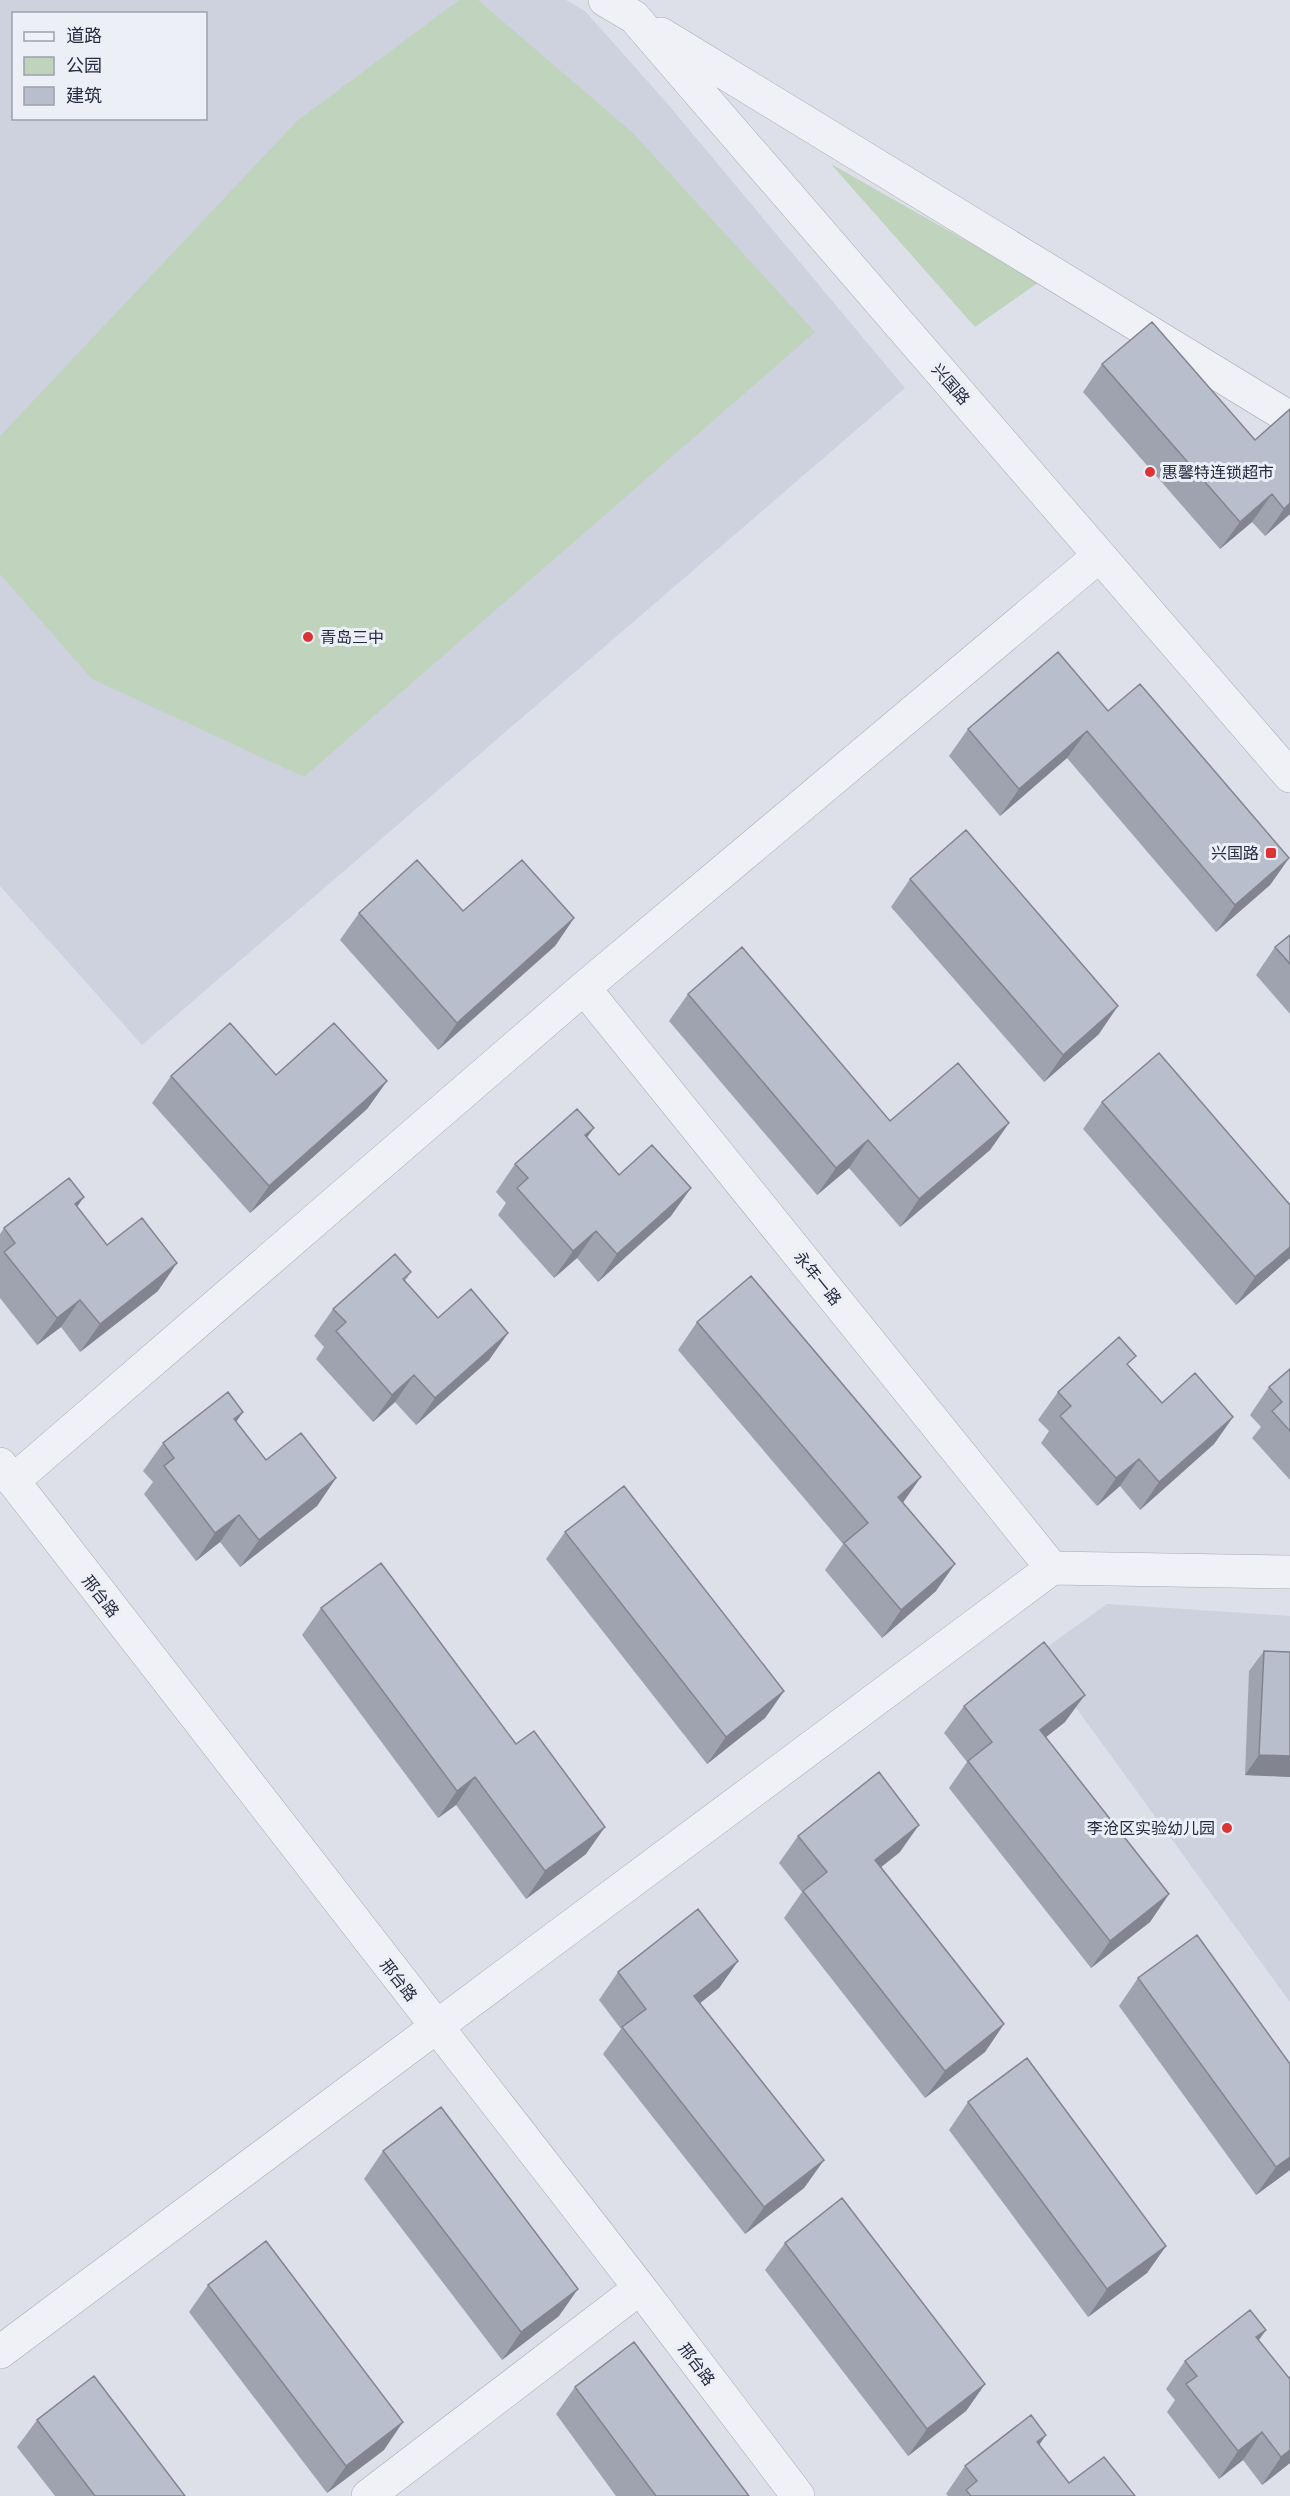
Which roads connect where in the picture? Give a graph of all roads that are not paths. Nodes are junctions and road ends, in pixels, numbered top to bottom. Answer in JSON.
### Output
{"nodes":[{"id":1,"x":605,"y":0,"type":"edge"},
{"id":2,"x":634,"y":17,"type":"junction"},
{"id":3,"x":1290,"y":418,"type":"edge"},
{"id":4,"x":1099,"y":556,"type":"junction"},
{"id":5,"x":1290,"y":776,"type":"edge"},
{"id":6,"x":584,"y":988,"type":"junction"},
{"id":7,"x":6,"y":1473,"type":"edge"},
{"id":8,"x":1052,"y":1568,"type":"junction"},
{"id":9,"x":1290,"y":1572,"type":"edge"},
{"id":10,"x":436,"y":2027,"type":"junction"},
{"id":11,"x":640,"y":2288,"type":"junction"},
{"id":12,"x":0,"y":2352,"type":"edge"},
{"id":13,"x":368,"y":2496,"type":"edge"},
{"id":14,"x":798,"y":2496,"type":"edge"}],
"edges":[{"from":1,"to":2,"type":"street","name":"兴国路"},
{"from":2,"to":3,"type":"street"},
{"from":2,"to":4,"type":"street","name":"兴国路"},
{"from":4,"to":5,"type":"street","name":"兴国路"},
{"from":4,"to":6,"type":"street"},
{"from":6,"to":7,"type":"street"},
{"from":6,"to":8,"type":"street","name":"永年一路"},
{"from":7,"to":10,"type":"street","name":"邢台路"},
{"from":8,"to":9,"type":"street"},
{"from":8,"to":10,"type":"street"},
{"from":10,"to":11,"type":"street","name":"邢台路"},
{"from":10,"to":12,"type":"street"},
{"from":11,"to":13,"type":"street"},
{"from":11,"to":14,"type":"street","name":"邢台路"}]}
